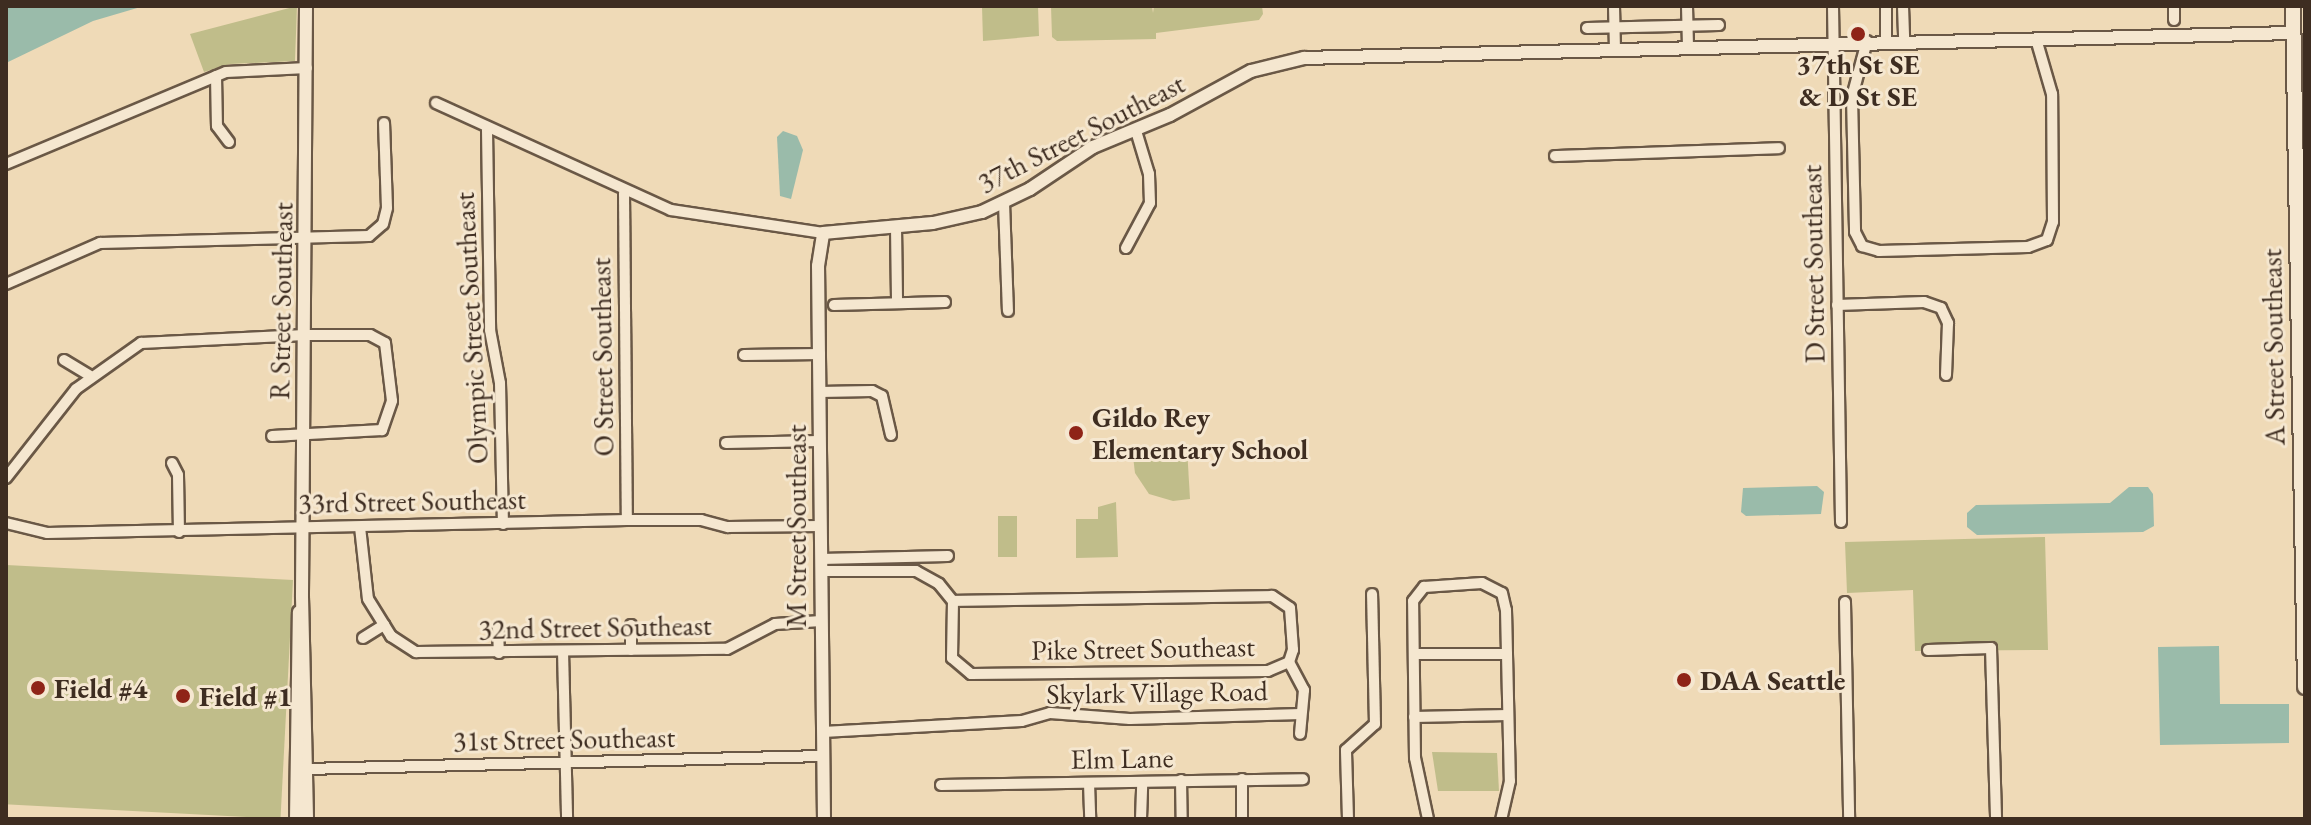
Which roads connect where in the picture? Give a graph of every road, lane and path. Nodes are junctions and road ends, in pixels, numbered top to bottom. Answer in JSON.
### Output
{"nodes":[{"id":1,"x":1614,"y":6,"type":"edge"},
{"id":2,"x":1687,"y":6,"type":"edge"},
{"id":3,"x":1833,"y":6,"type":"edge"},
{"id":4,"x":1886,"y":6,"type":"edge"},
{"id":5,"x":1903,"y":6,"type":"edge"},
{"id":6,"x":2174,"y":6,"type":"edge"},
{"id":7,"x":2293,"y":6,"type":"edge"},
{"id":8,"x":306,"y":11,"type":"edge"},
{"id":9,"x":2174,"y":20,"type":"dead end"},
{"id":10,"x":1719,"y":25,"type":"dead end"},
{"id":11,"x":1687,"y":26,"type":"junction"},
{"id":12,"x":1615,"y":27,"type":"junction"},
{"id":13,"x":1587,"y":28,"type":"dead end"},
{"id":14,"x":2293,"y":33,"type":"junction"},
{"id":15,"x":2036,"y":39,"type":"junction"},
{"id":16,"x":1867,"y":41,"type":"junction"},
{"id":17,"x":1886,"y":41,"type":"junction"},
{"id":18,"x":1904,"y":41,"type":"junction"},
{"id":19,"x":1834,"y":42,"type":"junction"},
{"id":20,"x":1688,"y":47,"type":"junction"},
{"id":21,"x":1615,"y":50,"type":"junction"},
{"id":22,"x":307,"y":68,"type":"junction"},
{"id":23,"x":216,"y":76,"type":"junction"},
{"id":24,"x":436,"y":103,"type":"dead end"},
{"id":25,"x":384,"y":123,"type":"dead end"},
{"id":26,"x":487,"y":130,"type":"junction"},
{"id":27,"x":1136,"y":131,"type":"junction"},
{"id":28,"x":229,"y":142,"type":"dead end"},
{"id":29,"x":1779,"y":148,"type":"dead end"},
{"id":30,"x":1555,"y":156,"type":"dead end"},
{"id":31,"x":6,"y":164,"type":"edge"},
{"id":32,"x":624,"y":193,"type":"junction"},
{"id":33,"x":1004,"y":203,"type":"junction"},
{"id":34,"x":896,"y":227,"type":"junction"},
{"id":35,"x":823,"y":233,"type":"junction"},
{"id":36,"x":307,"y":238,"type":"junction"},
{"id":37,"x":1126,"y":248,"type":"dead end"},
{"id":38,"x":6,"y":284,"type":"edge"},
{"id":39,"x":945,"y":302,"type":"dead end"},
{"id":40,"x":897,"y":303,"type":"junction"},
{"id":41,"x":834,"y":305,"type":"dead end"},
{"id":42,"x":1837,"y":305,"type":"junction"},
{"id":43,"x":1008,"y":311,"type":"dead end"},
{"id":44,"x":305,"y":335,"type":"junction"},
{"id":45,"x":820,"y":354,"type":"junction"},
{"id":46,"x":744,"y":355,"type":"dead end"},
{"id":47,"x":64,"y":360,"type":"dead end"},
{"id":48,"x":89,"y":375,"type":"junction"},
{"id":49,"x":1946,"y":375,"type":"dead end"},
{"id":50,"x":820,"y":392,"type":"junction"},
{"id":51,"x":303,"y":435,"type":"junction"},
{"id":52,"x":891,"y":435,"type":"dead end"},
{"id":53,"x":272,"y":436,"type":"dead end"},
{"id":54,"x":819,"y":441,"type":"junction"},
{"id":55,"x":726,"y":443,"type":"dead end"},
{"id":56,"x":172,"y":463,"type":"dead end"},
{"id":57,"x":6,"y":478,"type":"edge"},
{"id":58,"x":627,"y":520,"type":"junction"},
{"id":59,"x":1841,"y":522,"type":"dead end"},
{"id":60,"x":6,"y":523,"type":"edge"},
{"id":61,"x":503,"y":524,"type":"junction"},
{"id":62,"x":820,"y":526,"type":"junction"},
{"id":63,"x":360,"y":527,"type":"junction"},
{"id":64,"x":303,"y":528,"type":"junction"},
{"id":65,"x":179,"y":532,"type":"junction"},
{"id":66,"x":948,"y":556,"type":"dead end"},
{"id":67,"x":821,"y":565,"type":"junction"},
{"id":68,"x":1372,"y":594,"type":"dead end"},
{"id":69,"x":302,"y":597,"type":"junction"},
{"id":70,"x":953,"y":601,"type":"junction"},
{"id":71,"x":1845,"y":602,"type":"dead end"},
{"id":72,"x":821,"y":621,"type":"junction"},
{"id":73,"x":384,"y":625,"type":"junction"},
{"id":74,"x":631,"y":625,"type":"dead end"},
{"id":75,"x":498,"y":628,"type":"dead end"},
{"id":76,"x":363,"y":638,"type":"dead end"},
{"id":77,"x":631,"y":650,"type":"junction"},
{"id":78,"x":1928,"y":650,"type":"dead end"},
{"id":79,"x":563,"y":651,"type":"junction"},
{"id":80,"x":499,"y":653,"type":"junction"},
{"id":81,"x":1414,"y":654,"type":"junction"},
{"id":82,"x":1507,"y":654,"type":"junction"},
{"id":83,"x":1289,"y":662,"type":"junction"},
{"id":84,"x":2305,"y":687,"type":"edge"},
{"id":85,"x":1301,"y":714,"type":"junction"},
{"id":86,"x":1508,"y":715,"type":"junction"},
{"id":87,"x":1414,"y":717,"type":"junction"},
{"id":88,"x":823,"y":732,"type":"junction"},
{"id":89,"x":1300,"y":734,"type":"dead end"},
{"id":90,"x":824,"y":756,"type":"junction"},
{"id":91,"x":565,"y":764,"type":"junction"},
{"id":92,"x":306,"y":769,"type":"junction"},
{"id":93,"x":1242,"y":779,"type":"junction"},
{"id":94,"x":1303,"y":779,"type":"dead end"},
{"id":95,"x":1181,"y":780,"type":"junction"},
{"id":96,"x":1142,"y":782,"type":"junction"},
{"id":97,"x":1089,"y":783,"type":"junction"},
{"id":98,"x":941,"y":785,"type":"dead end"},
{"id":99,"x":296,"y":819,"type":"edge"},
{"id":100,"x":307,"y":819,"type":"edge"},
{"id":101,"x":567,"y":819,"type":"edge"},
{"id":102,"x":824,"y":819,"type":"edge"},
{"id":103,"x":1090,"y":819,"type":"edge"},
{"id":104,"x":1141,"y":819,"type":"edge"},
{"id":105,"x":1182,"y":819,"type":"edge"},
{"id":106,"x":1242,"y":819,"type":"edge"},
{"id":107,"x":1348,"y":819,"type":"edge"},
{"id":108,"x":1428,"y":819,"type":"edge"},
{"id":109,"x":1501,"y":819,"type":"edge"},
{"id":110,"x":1849,"y":819,"type":"edge"},
{"id":111,"x":1996,"y":819,"type":"edge"}],
"edges":[{"from":1,"to":12,"type":"street"},
{"from":2,"to":11,"type":"street"},
{"from":3,"to":19,"type":"street","name":"D Street Southeast"},
{"from":4,"to":17,"type":"street"},
{"from":5,"to":18,"type":"street"},
{"from":6,"to":9,"type":"street"},
{"from":7,"to":14,"type":"main road","name":"A Street Southeast"},
{"from":8,"to":22,"type":"street","name":"R Street Southeast"},
{"from":10,"to":11,"type":"street"},
{"from":11,"to":12,"type":"street"},
{"from":11,"to":20,"type":"street"},
{"from":12,"to":13,"type":"street"},
{"from":12,"to":21,"type":"street"},
{"from":14,"to":15,"type":"street","name":"37th Street Southeast"},
{"from":14,"to":84,"type":"main road","name":"A Street Southeast"},
{"from":15,"to":16,"type":"street"},
{"from":15,"to":18,"type":"street","name":"37th Street Southeast"},
{"from":16,"to":17,"type":"street","name":"37th Street Southeast"},
{"from":16,"to":19,"type":"street","name":"37th Street Southeast"},
{"from":17,"to":18,"type":"street","name":"37th Street Southeast"},
{"from":19,"to":20,"type":"street","name":"37th Street Southeast"},
{"from":19,"to":42,"type":"street","name":"D Street Southeast"},
{"from":20,"to":21,"type":"street","name":"37th Street Southeast"},
{"from":21,"to":27,"type":"street","name":"37th Street Southeast"},
{"from":22,"to":23,"type":"street"},
{"from":22,"to":36,"type":"street","name":"R Street Southeast"},
{"from":23,"to":28,"type":"street"},
{"from":23,"to":31,"type":"street"},
{"from":24,"to":26,"type":"street","name":"37th Street Southeast"},
{"from":25,"to":36,"type":"street"},
{"from":26,"to":32,"type":"street","name":"37th Street Southeast"},
{"from":26,"to":61,"type":"street","name":"Olympic Street Southeast"},
{"from":27,"to":33,"type":"street","name":"37th Street Southeast"},
{"from":27,"to":37,"type":"street"},
{"from":29,"to":30,"type":"street"},
{"from":32,"to":35,"type":"street","name":"37th Street Southeast"},
{"from":32,"to":58,"type":"street","name":"O Street Southeast"},
{"from":33,"to":34,"type":"street","name":"37th Street Southeast"},
{"from":33,"to":43,"type":"street"},
{"from":34,"to":35,"type":"street","name":"37th Street Southeast"},
{"from":34,"to":40,"type":"street"},
{"from":35,"to":45,"type":"street","name":"M Street Southeast"},
{"from":36,"to":38,"type":"street"},
{"from":36,"to":44,"type":"street","name":"R Street Southeast"},
{"from":39,"to":40,"type":"street"},
{"from":40,"to":41,"type":"street"},
{"from":42,"to":49,"type":"street"},
{"from":42,"to":59,"type":"street","name":"D Street Southeast"},
{"from":44,"to":48,"type":"street"},
{"from":44,"to":51,"type":"street","name":"R Street Southeast"},
{"from":44,"to":51,"type":"street"},
{"from":45,"to":46,"type":"street"},
{"from":45,"to":50,"type":"street","name":"M Street Southeast"},
{"from":47,"to":48,"type":"street"},
{"from":48,"to":57,"type":"street"},
{"from":50,"to":52,"type":"street"},
{"from":50,"to":54,"type":"street","name":"M Street Southeast"},
{"from":51,"to":53,"type":"street"},
{"from":51,"to":64,"type":"street","name":"R Street Southeast"},
{"from":54,"to":55,"type":"street"},
{"from":54,"to":62,"type":"street","name":"M Street Southeast"},
{"from":56,"to":65,"type":"street"},
{"from":58,"to":61,"type":"street","name":"33rd Street Southeast"},
{"from":58,"to":62,"type":"street","name":"33rd Street Southeast"},
{"from":60,"to":65,"type":"street","name":"33rd Street Southeast"},
{"from":61,"to":63,"type":"street","name":"33rd Street Southeast"},
{"from":62,"to":67,"type":"street","name":"M Street Southeast"},
{"from":63,"to":64,"type":"street","name":"33rd Street Southeast"},
{"from":63,"to":73,"type":"street"},
{"from":64,"to":65,"type":"street","name":"33rd Street Southeast"},
{"from":64,"to":69,"type":"street","name":"R Street Southeast"},
{"from":66,"to":67,"type":"street"},
{"from":67,"to":70,"type":"street"},
{"from":67,"to":72,"type":"street","name":"M Street Southeast"},
{"from":68,"to":107,"type":"street"},
{"from":69,"to":92,"type":"street","name":"R Street Southeast"},
{"from":69,"to":99,"type":"street","name":"R Street Southeast"},
{"from":70,"to":83,"type":"street","name":"Pike Street Southeast"},
{"from":70,"to":83,"type":"street","name":"Pike Street Southeast"},
{"from":71,"to":110,"type":"street"},
{"from":72,"to":77,"type":"street","name":"32nd Street Southeast"},
{"from":72,"to":88,"type":"street","name":"M Street Southeast"},
{"from":73,"to":76,"type":"street"},
{"from":73,"to":80,"type":"street","name":"32nd Street Southeast"},
{"from":74,"to":77,"type":"street"},
{"from":75,"to":80,"type":"street"},
{"from":77,"to":79,"type":"street","name":"32nd Street Southeast"},
{"from":78,"to":111,"type":"street"},
{"from":79,"to":80,"type":"street","name":"32nd Street Southeast"},
{"from":79,"to":91,"type":"street"},
{"from":81,"to":82,"type":"street"},
{"from":81,"to":82,"type":"street"},
{"from":81,"to":87,"type":"street"},
{"from":82,"to":86,"type":"street"},
{"from":83,"to":85,"type":"street"},
{"from":85,"to":88,"type":"street","name":"Skylark Village Road"},
{"from":85,"to":89,"type":"street"},
{"from":86,"to":87,"type":"street"},
{"from":86,"to":109,"type":"street"},
{"from":87,"to":108,"type":"street"},
{"from":88,"to":90,"type":"street","name":"M Street Southeast"},
{"from":90,"to":91,"type":"street","name":"31st Street Southeast"},
{"from":90,"to":102,"type":"street","name":"M Street Southeast"},
{"from":91,"to":92,"type":"street","name":"31st Street Southeast"},
{"from":91,"to":101,"type":"street"},
{"from":92,"to":100,"type":"street","name":"R Street Southeast"},
{"from":93,"to":94,"type":"street","name":"Elm Lane"},
{"from":93,"to":95,"type":"street","name":"Elm Lane"},
{"from":93,"to":106,"type":"street"},
{"from":95,"to":96,"type":"street","name":"Elm Lane"},
{"from":95,"to":105,"type":"street"},
{"from":96,"to":97,"type":"street","name":"Elm Lane"},
{"from":96,"to":104,"type":"street"},
{"from":97,"to":98,"type":"street","name":"Elm Lane"},
{"from":97,"to":103,"type":"street"}]}
